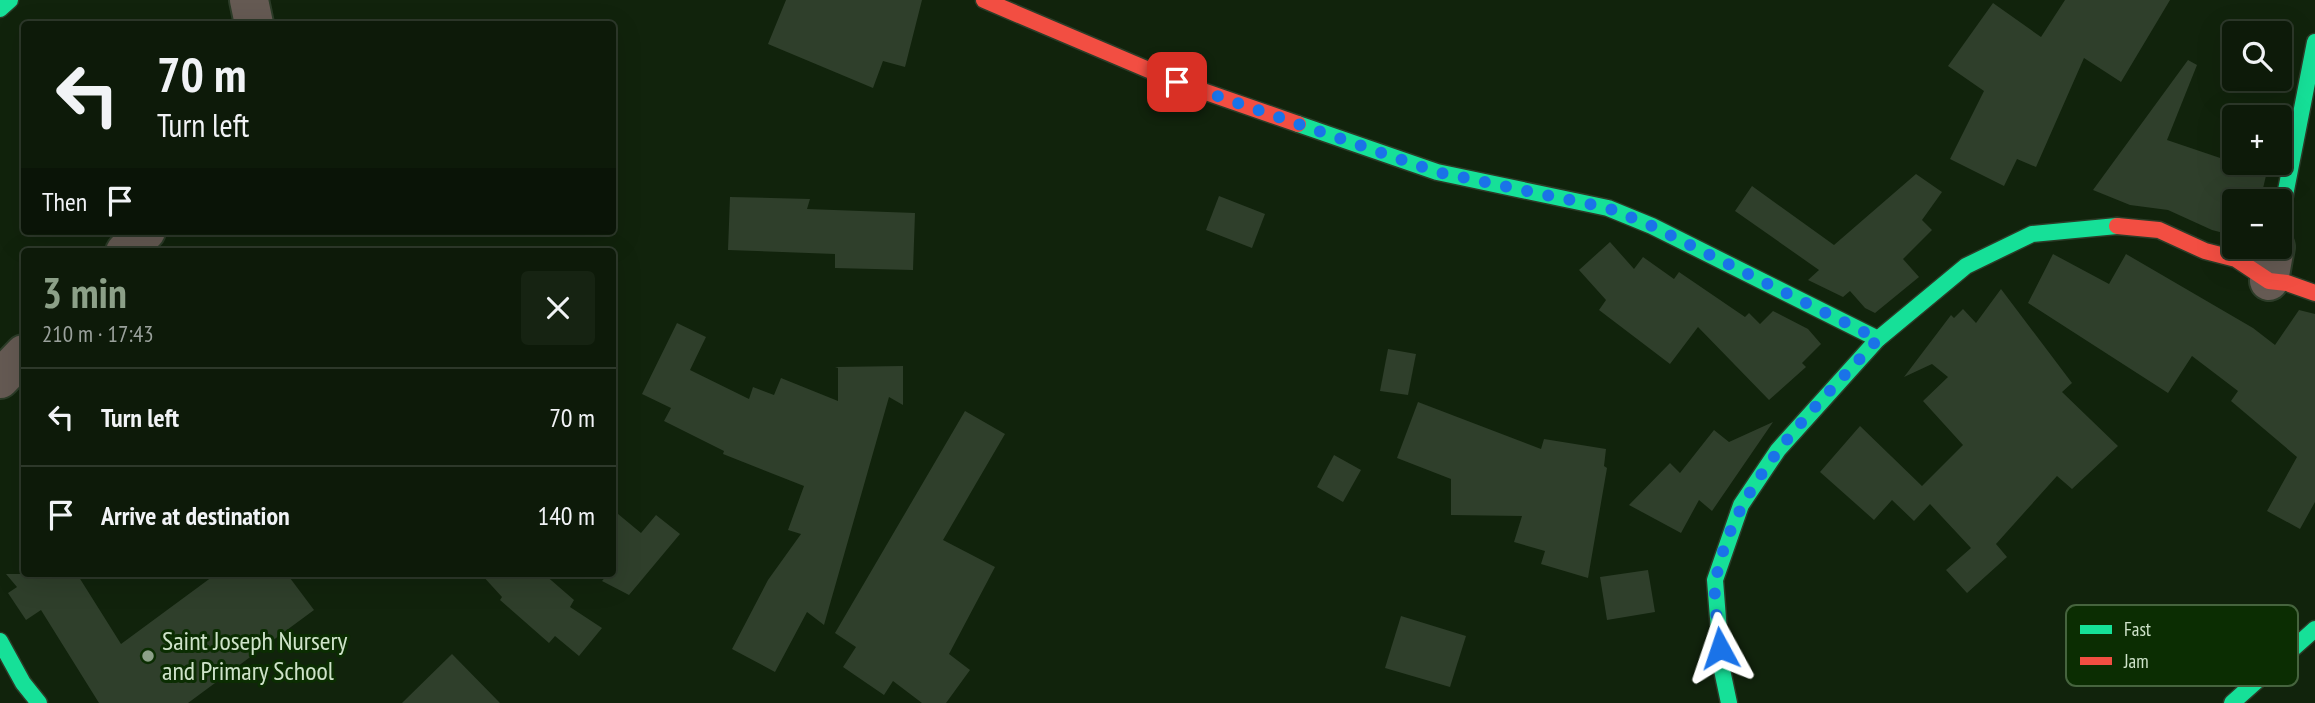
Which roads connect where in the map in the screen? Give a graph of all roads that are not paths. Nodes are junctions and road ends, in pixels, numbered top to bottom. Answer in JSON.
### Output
{"nodes":[{"id":1,"x":10,"y":0,"type":"edge"},
{"id":2,"x":249,"y":0,"type":"edge"},
{"id":3,"x":985,"y":0,"type":"edge"},
{"id":4,"x":0,"y":9,"type":"edge"},
{"id":5,"x":253,"y":21,"type":"edge"},
{"id":6,"x":2315,"y":42,"type":"edge"},
{"id":7,"x":2286,"y":189,"type":"edge"},
{"id":8,"x":142,"y":235,"type":"edge"},
{"id":9,"x":129,"y":248,"type":"edge"},
{"id":10,"x":2272,"y":264,"type":"edge"},
{"id":11,"x":2315,"y":293,"type":"edge"},
{"id":12,"x":1878,"y":339,"type":"junction"},
{"id":13,"x":21,"y":357,"type":"edge"},
{"id":14,"x":0,"y":379,"type":"edge"},
{"id":15,"x":2315,"y":629,"type":"edge"},
{"id":16,"x":0,"y":641,"type":"edge"},
{"id":17,"x":2298,"y":644,"type":"edge"},
{"id":18,"x":2251,"y":686,"type":"edge"},
{"id":19,"x":39,"y":703,"type":"edge"},
{"id":20,"x":1729,"y":703,"type":"edge"},
{"id":21,"x":2232,"y":703,"type":"edge"}],
"edges":[{"from":1,"to":4,"type":"street"},
{"from":2,"to":5,"type":"street"},
{"from":3,"to":12,"type":"street"},
{"from":6,"to":7,"type":"street"},
{"from":8,"to":9,"type":"street"},
{"from":10,"to":11,"type":"street"},
{"from":10,"to":12,"type":"street"},
{"from":12,"to":20,"type":"street"},
{"from":13,"to":14,"type":"street"},
{"from":15,"to":17,"type":"street"},
{"from":16,"to":19,"type":"street"},
{"from":18,"to":21,"type":"street"}]}
